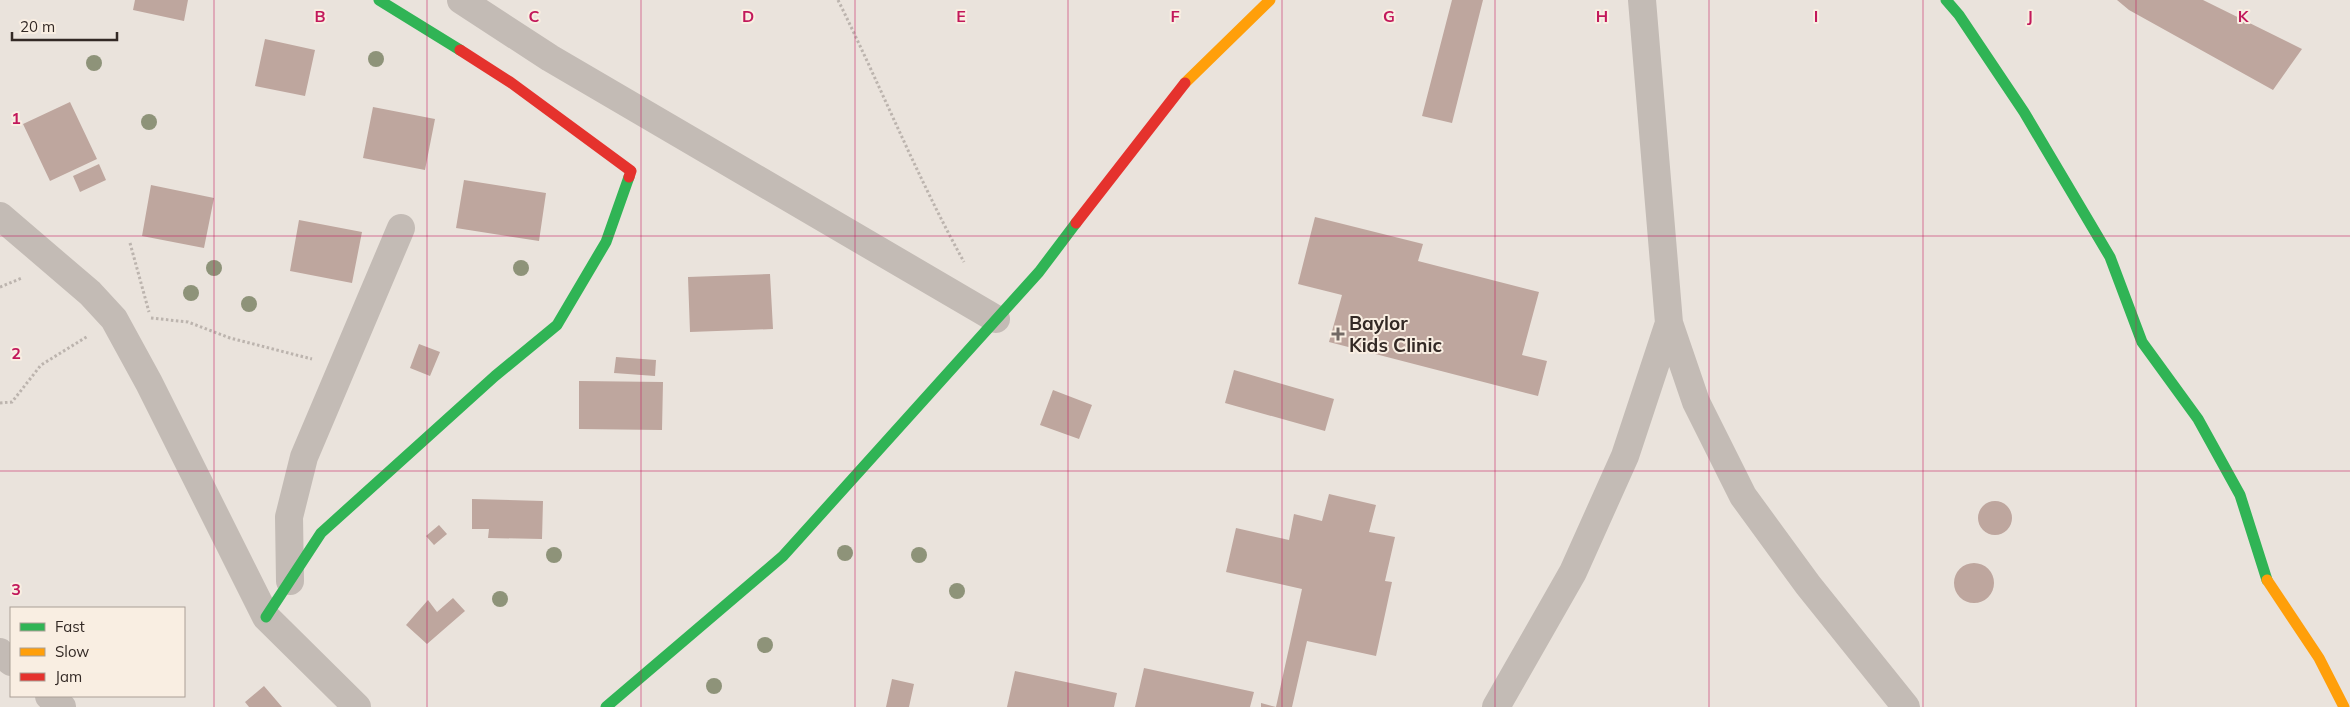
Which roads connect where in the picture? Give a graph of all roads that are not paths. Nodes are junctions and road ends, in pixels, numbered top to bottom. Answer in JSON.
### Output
{"nodes":[{"id":1,"x":379,"y":0,"type":"edge"},
{"id":2,"x":461,"y":0,"type":"edge"},
{"id":3,"x":1270,"y":0,"type":"edge"},
{"id":4,"x":1642,"y":0,"type":"edge"},
{"id":5,"x":1946,"y":0,"type":"edge"},
{"id":6,"x":0,"y":216,"type":"edge"},
{"id":7,"x":401,"y":228,"type":"dead end"},
{"id":8,"x":996,"y":319,"type":"junction"},
{"id":9,"x":1669,"y":323,"type":"junction"},
{"id":10,"x":290,"y":581,"type":"junction"},
{"id":11,"x":266,"y":617,"type":"junction"},
{"id":12,"x":0,"y":652,"type":"edge"},
{"id":13,"x":10,"y":661,"type":"edge"},
{"id":14,"x":51,"y":697,"type":"edge"},
{"id":15,"x":62,"y":707,"type":"edge"},
{"id":16,"x":357,"y":707,"type":"edge"},
{"id":17,"x":606,"y":707,"type":"edge"},
{"id":18,"x":1496,"y":707,"type":"edge"},
{"id":19,"x":1906,"y":707,"type":"edge"},
{"id":20,"x":2344,"y":707,"type":"edge"}],
"edges":[{"from":1,"to":10,"type":"street"},
{"from":2,"to":8,"type":"street"},
{"from":3,"to":8,"type":"street"},
{"from":4,"to":9,"type":"street"},
{"from":5,"to":20,"type":"street"},
{"from":6,"to":11,"type":"street"},
{"from":7,"to":10,"type":"street"},
{"from":8,"to":17,"type":"street"},
{"from":9,"to":18,"type":"street"},
{"from":9,"to":19,"type":"street"},
{"from":10,"to":11,"type":"street"},
{"from":11,"to":16,"type":"street"},
{"from":12,"to":13,"type":"street"},
{"from":14,"to":15,"type":"street"}]}
